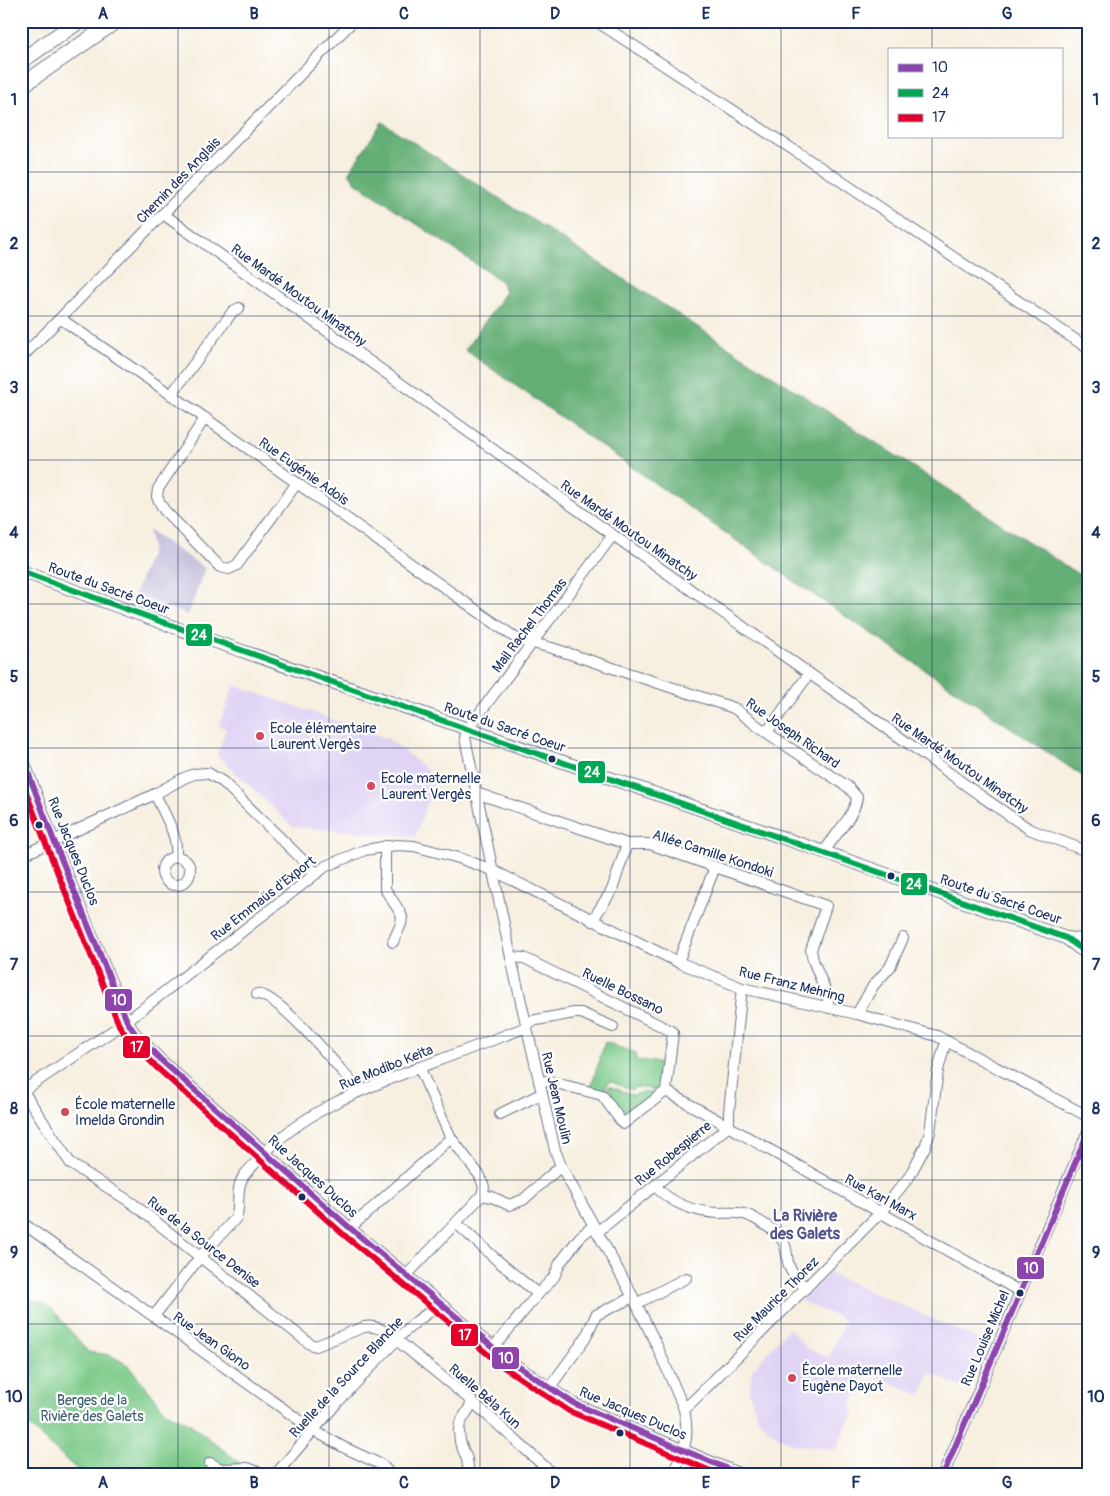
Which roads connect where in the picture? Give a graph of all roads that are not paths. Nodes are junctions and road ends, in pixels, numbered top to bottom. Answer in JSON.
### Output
{"nodes":[{"id":1,"x":79,"y":21,"type":"edge"},
{"id":2,"x":116,"y":21,"type":"edge"},
{"id":3,"x":354,"y":21,"type":"edge"},
{"id":4,"x":596,"y":21,"type":"edge"},
{"id":5,"x":21,"y":61,"type":"edge"},
{"id":6,"x":21,"y":86,"type":"edge"},
{"id":7,"x":163,"y":214,"type":"junction"},
{"id":8,"x":239,"y":308,"type":"dead end"},
{"id":9,"x":61,"y":318,"type":"junction"},
{"id":10,"x":1089,"y":349,"type":"edge"},
{"id":11,"x":21,"y":358,"type":"edge"},
{"id":12,"x":171,"y":395,"type":"junction"},
{"id":13,"x":205,"y":418,"type":"junction"},
{"id":14,"x":296,"y":483,"type":"junction"},
{"id":15,"x":613,"y":536,"type":"junction"},
{"id":16,"x":21,"y":571,"type":"edge"},
{"id":17,"x":532,"y":644,"type":"junction"},
{"id":18,"x":809,"y":674,"type":"junction"},
{"id":19,"x":468,"y":730,"type":"junction"},
{"id":20,"x":767,"y":732,"type":"junction"},
{"id":21,"x":21,"y":753,"type":"edge"},
{"id":22,"x":476,"y":793,"type":"junction"},
{"id":23,"x":155,"y":794,"type":"junction"},
{"id":24,"x":54,"y":841,"type":"junction"},
{"id":25,"x":627,"y":844,"type":"junction"},
{"id":26,"x":385,"y":846,"type":"junction"},
{"id":27,"x":824,"y":852,"type":"junction"},
{"id":28,"x":1089,"y":852,"type":"edge"},
{"id":29,"x":21,"y":856,"type":"edge"},
{"id":30,"x":175,"y":856,"type":"dead end"},
{"id":31,"x":715,"y":867,"type":"junction"},
{"id":32,"x":492,"y":870,"type":"junction"},
{"id":33,"x":316,"y":873,"type":"junction"},
{"id":34,"x":592,"y":920,"type":"junction"},
{"id":35,"x":903,"y":938,"type":"dead end"},
{"id":36,"x":1066,"y":938,"type":"junction"},
{"id":37,"x":1089,"y":941,"type":"edge"},
{"id":38,"x":393,"y":942,"type":"dead end"},
{"id":39,"x":1089,"y":954,"type":"edge"},
{"id":40,"x":511,"y":957,"type":"junction"},
{"id":41,"x":678,"y":962,"type":"junction"},
{"id":42,"x":742,"y":988,"type":"junction"},
{"id":43,"x":257,"y":994,"type":"dead end"},
{"id":44,"x":829,"y":1008,"type":"junction"},
{"id":45,"x":857,"y":1014,"type":"junction"},
{"id":46,"x":127,"y":1021,"type":"junction"},
{"id":47,"x":526,"y":1025,"type":"junction"},
{"id":48,"x":613,"y":1027,"type":"dead end"},
{"id":49,"x":946,"y":1041,"type":"junction"},
{"id":50,"x":419,"y":1067,"type":"junction"},
{"id":51,"x":539,"y":1082,"type":"junction"},
{"id":52,"x":22,"y":1090,"type":"edge"},
{"id":53,"x":666,"y":1091,"type":"junction"},
{"id":54,"x":358,"y":1092,"type":"junction"},
{"id":55,"x":541,"y":1094,"type":"junction"},
{"id":56,"x":500,"y":1114,"type":"dead end"},
{"id":57,"x":1089,"y":1117,"type":"edge"},
{"id":58,"x":729,"y":1126,"type":"junction"},
{"id":59,"x":1089,"y":1129,"type":"edge"},
{"id":60,"x":451,"y":1138,"type":"junction"},
{"id":61,"x":265,"y":1152,"type":"junction"},
{"id":62,"x":562,"y":1166,"type":"junction"},
{"id":63,"x":655,"y":1186,"type":"junction"},
{"id":64,"x":482,"y":1195,"type":"junction"},
{"id":65,"x":880,"y":1213,"type":"junction"},
{"id":66,"x":21,"y":1222,"type":"edge"},
{"id":67,"x":456,"y":1223,"type":"junction"},
{"id":68,"x":350,"y":1228,"type":"junction"},
{"id":69,"x":595,"y":1229,"type":"junction"},
{"id":70,"x":200,"y":1257,"type":"junction"},
{"id":71,"x":406,"y":1276,"type":"junction"},
{"id":72,"x":686,"y":1278,"type":"dead end"},
{"id":73,"x":806,"y":1288,"type":"junction"},
{"id":74,"x":1019,"y":1291,"type":"junction"},
{"id":75,"x":538,"y":1294,"type":"junction"},
{"id":76,"x":635,"y":1301,"type":"junction"},
{"id":77,"x":441,"y":1304,"type":"junction"},
{"id":78,"x":154,"y":1316,"type":"junction"},
{"id":79,"x":397,"y":1340,"type":"junction"},
{"id":80,"x":493,"y":1348,"type":"junction"},
{"id":81,"x":550,"y":1388,"type":"junction"},
{"id":82,"x":473,"y":1402,"type":"junction"},
{"id":83,"x":684,"y":1409,"type":"junction"},
{"id":84,"x":313,"y":1430,"type":"junction"},
{"id":85,"x":684,"y":1450,"type":"junction"},
{"id":86,"x":210,"y":1463,"type":"dead end"},
{"id":87,"x":265,"y":1475,"type":"edge"},
{"id":88,"x":275,"y":1475,"type":"edge"},
{"id":89,"x":391,"y":1475,"type":"edge"},
{"id":90,"x":469,"y":1475,"type":"edge"},
{"id":91,"x":554,"y":1475,"type":"edge"},
{"id":92,"x":672,"y":1475,"type":"edge"},
{"id":93,"x":743,"y":1475,"type":"edge"},
{"id":94,"x":943,"y":1475,"type":"edge"}],
"edges":[{"from":1,"to":5,"type":"highway"},
{"from":2,"to":6,"type":"highway"},
{"from":3,"to":7,"type":"street","name":"Chemin des Anglais"},
{"from":4,"to":10,"type":"street"},
{"from":7,"to":9,"type":"street","name":"Chemin des Anglais"},
{"from":7,"to":15,"type":"street","name":"Rue Mardé Moutou Minatchy"},
{"from":8,"to":12,"type":"street"},
{"from":9,"to":11,"type":"street","name":"Chemin des Anglais"},
{"from":9,"to":12,"type":"street","name":"Rue Eugénie Adois"},
{"from":12,"to":13,"type":"street","name":"Rue Eugénie Adois"},
{"from":13,"to":14,"type":"street","name":"Rue Eugénie Adois"},
{"from":13,"to":14,"type":"street"},
{"from":14,"to":17,"type":"street","name":"Rue Eugénie Adois"},
{"from":15,"to":17,"type":"street","name":"Mail Rachel Thomas"},
{"from":15,"to":18,"type":"street","name":"Rue Mardé Moutou Minatchy"},
{"from":16,"to":19,"type":"main road","name":"Route du Sacré Coeur"},
{"from":17,"to":19,"type":"street","name":"Mail Rachel Thomas"},
{"from":17,"to":20,"type":"street","name":"Rue Joseph Richard"},
{"from":18,"to":20,"type":"street"},
{"from":18,"to":28,"type":"street","name":"Rue Mardé Moutou Minatchy"},
{"from":19,"to":22,"type":"street","name":"Rue Jean Moulin"},
{"from":19,"to":27,"type":"main road","name":"Route du Sacré Coeur"},
{"from":20,"to":27,"type":"street","name":"Rue Joseph Richard"},
{"from":21,"to":24,"type":"street","name":"Rue Jacques Duclos"},
{"from":22,"to":25,"type":"street","name":"Allée Camille Kondoki"},
{"from":22,"to":32,"type":"street","name":"Rue Jean Moulin"},
{"from":23,"to":24,"type":"street"},
{"from":23,"to":30,"type":"street"},
{"from":23,"to":33,"type":"street"},
{"from":24,"to":29,"type":"street"},
{"from":24,"to":46,"type":"street","name":"Rue Jacques Duclos"},
{"from":25,"to":31,"type":"street","name":"Allée Camille Kondoki"},
{"from":25,"to":34,"type":"street"},
{"from":26,"to":32,"type":"street","name":"Rue Emmaüs d'Export"},
{"from":26,"to":33,"type":"street","name":"Rue Emmaüs d'Export"},
{"from":26,"to":38,"type":"street"},
{"from":27,"to":36,"type":"main road","name":"Route du Sacré Coeur"},
{"from":31,"to":41,"type":"street"},
{"from":31,"to":44,"type":"street","name":"Allée Camille Kondoki"},
{"from":32,"to":34,"type":"street","name":"Rue Franz Mehring"},
{"from":32,"to":40,"type":"street","name":"Rue Jean Moulin"},
{"from":33,"to":46,"type":"street","name":"Rue Emmaüs d'Export"},
{"from":34,"to":41,"type":"street","name":"Rue Franz Mehring"},
{"from":35,"to":45,"type":"street"},
{"from":36,"to":37,"type":"main road","name":"Route du Sacré Coeur"},
{"from":36,"to":39,"type":"main road","name":"Route du Sacré Coeur"},
{"from":40,"to":47,"type":"street","name":"Rue Jean Moulin"},
{"from":40,"to":53,"type":"street","name":"Ruelle Bossano"},
{"from":41,"to":42,"type":"street","name":"Rue Franz Mehring"},
{"from":42,"to":44,"type":"street","name":"Rue Franz Mehring"},
{"from":42,"to":58,"type":"street","name":"Rue Robespierre"},
{"from":43,"to":54,"type":"street"},
{"from":44,"to":45,"type":"street","name":"Rue Franz Mehring"},
{"from":45,"to":49,"type":"street","name":"Rue Franz Mehring"},
{"from":46,"to":52,"type":"street","name":"Rue Emmaüs d'Export"},
{"from":46,"to":61,"type":"street","name":"Rue Jacques Duclos"},
{"from":47,"to":48,"type":"street","name":"Rue Modibo Keita"},
{"from":47,"to":50,"type":"street","name":"Rue Modibo Keita"},
{"from":47,"to":51,"type":"street","name":"Rue Jean Moulin"},
{"from":49,"to":57,"type":"street","name":"Rue Franz Mehring"},
{"from":49,"to":65,"type":"street","name":"Rue Maurice Thorez"},
{"from":50,"to":54,"type":"street","name":"Rue Modibo Keita"},
{"from":50,"to":60,"type":"street"},
{"from":51,"to":53,"type":"street"},
{"from":51,"to":55,"type":"street","name":"Rue Jean Moulin"},
{"from":52,"to":70,"type":"street","name":"Rue de la Source Denise"},
{"from":53,"to":58,"type":"street","name":"Rue Karl Marx"},
{"from":54,"to":61,"type":"street","name":"Rue Modibo Keita"},
{"from":55,"to":56,"type":"street"},
{"from":55,"to":62,"type":"street","name":"Rue Jean Moulin"},
{"from":58,"to":63,"type":"street","name":"Rue Robespierre"},
{"from":58,"to":65,"type":"street","name":"Rue Karl Marx"},
{"from":59,"to":74,"type":"street","name":"Rue Louise Michel"},
{"from":60,"to":64,"type":"street"},
{"from":60,"to":68,"type":"street"},
{"from":61,"to":68,"type":"street","name":"Rue Jacques Duclos"},
{"from":61,"to":70,"type":"street","name":"Rue Modibo Keita"},
{"from":62,"to":64,"type":"street"},
{"from":62,"to":69,"type":"street","name":"Rue Jean Moulin"},
{"from":63,"to":69,"type":"street","name":"Rue Robespierre"},
{"from":63,"to":73,"type":"street"},
{"from":64,"to":67,"type":"street"},
{"from":65,"to":73,"type":"street","name":"Rue Maurice Thorez"},
{"from":65,"to":74,"type":"street","name":"Rue Karl Marx"},
{"from":66,"to":78,"type":"street","name":"Rue Jean Giono"},
{"from":67,"to":71,"type":"street"},
{"from":67,"to":75,"type":"street"},
{"from":68,"to":71,"type":"street","name":"Rue Jacques Duclos"},
{"from":69,"to":75,"type":"street","name":"Rue Robespierre"},
{"from":69,"to":76,"type":"street","name":"Rue Jean Moulin"},
{"from":70,"to":78,"type":"street","name":"Rue Modibo Keita"},
{"from":70,"to":79,"type":"street","name":"Rue de la Source Denise"},
{"from":71,"to":77,"type":"street","name":"Rue Jacques Duclos"},
{"from":72,"to":76,"type":"street"},
{"from":73,"to":83,"type":"street","name":"Rue Maurice Thorez"},
{"from":74,"to":94,"type":"street","name":"Rue Louise Michel"},
{"from":75,"to":80,"type":"street","name":"Rue Robespierre"},
{"from":76,"to":81,"type":"street"},
{"from":76,"to":83,"type":"street","name":"Rue Jean Moulin"},
{"from":77,"to":79,"type":"street","name":"Ruelle de la Source Blanche"},
{"from":77,"to":80,"type":"street","name":"Rue Jacques Duclos"},
{"from":78,"to":84,"type":"street","name":"Rue Jean Giono"},
{"from":79,"to":82,"type":"street","name":"Ruelle Béla Kun"},
{"from":79,"to":84,"type":"street","name":"Ruelle de la Source Blanche"},
{"from":80,"to":81,"type":"street","name":"Rue Jacques Duclos"},
{"from":81,"to":85,"type":"street","name":"Rue Jacques Duclos"},
{"from":82,"to":90,"type":"street"},
{"from":82,"to":91,"type":"street","name":"Ruelle Béla Kun"},
{"from":83,"to":85,"type":"street","name":"Rue Jean Moulin"},
{"from":84,"to":88,"type":"street","name":"Ruelle de la Source Blanche"},
{"from":84,"to":89,"type":"street","name":"Rue Jean Giono"},
{"from":85,"to":92,"type":"street"},
{"from":85,"to":93,"type":"street","name":"Rue Jacques Duclos"},
{"from":86,"to":87,"type":"street"}]}
